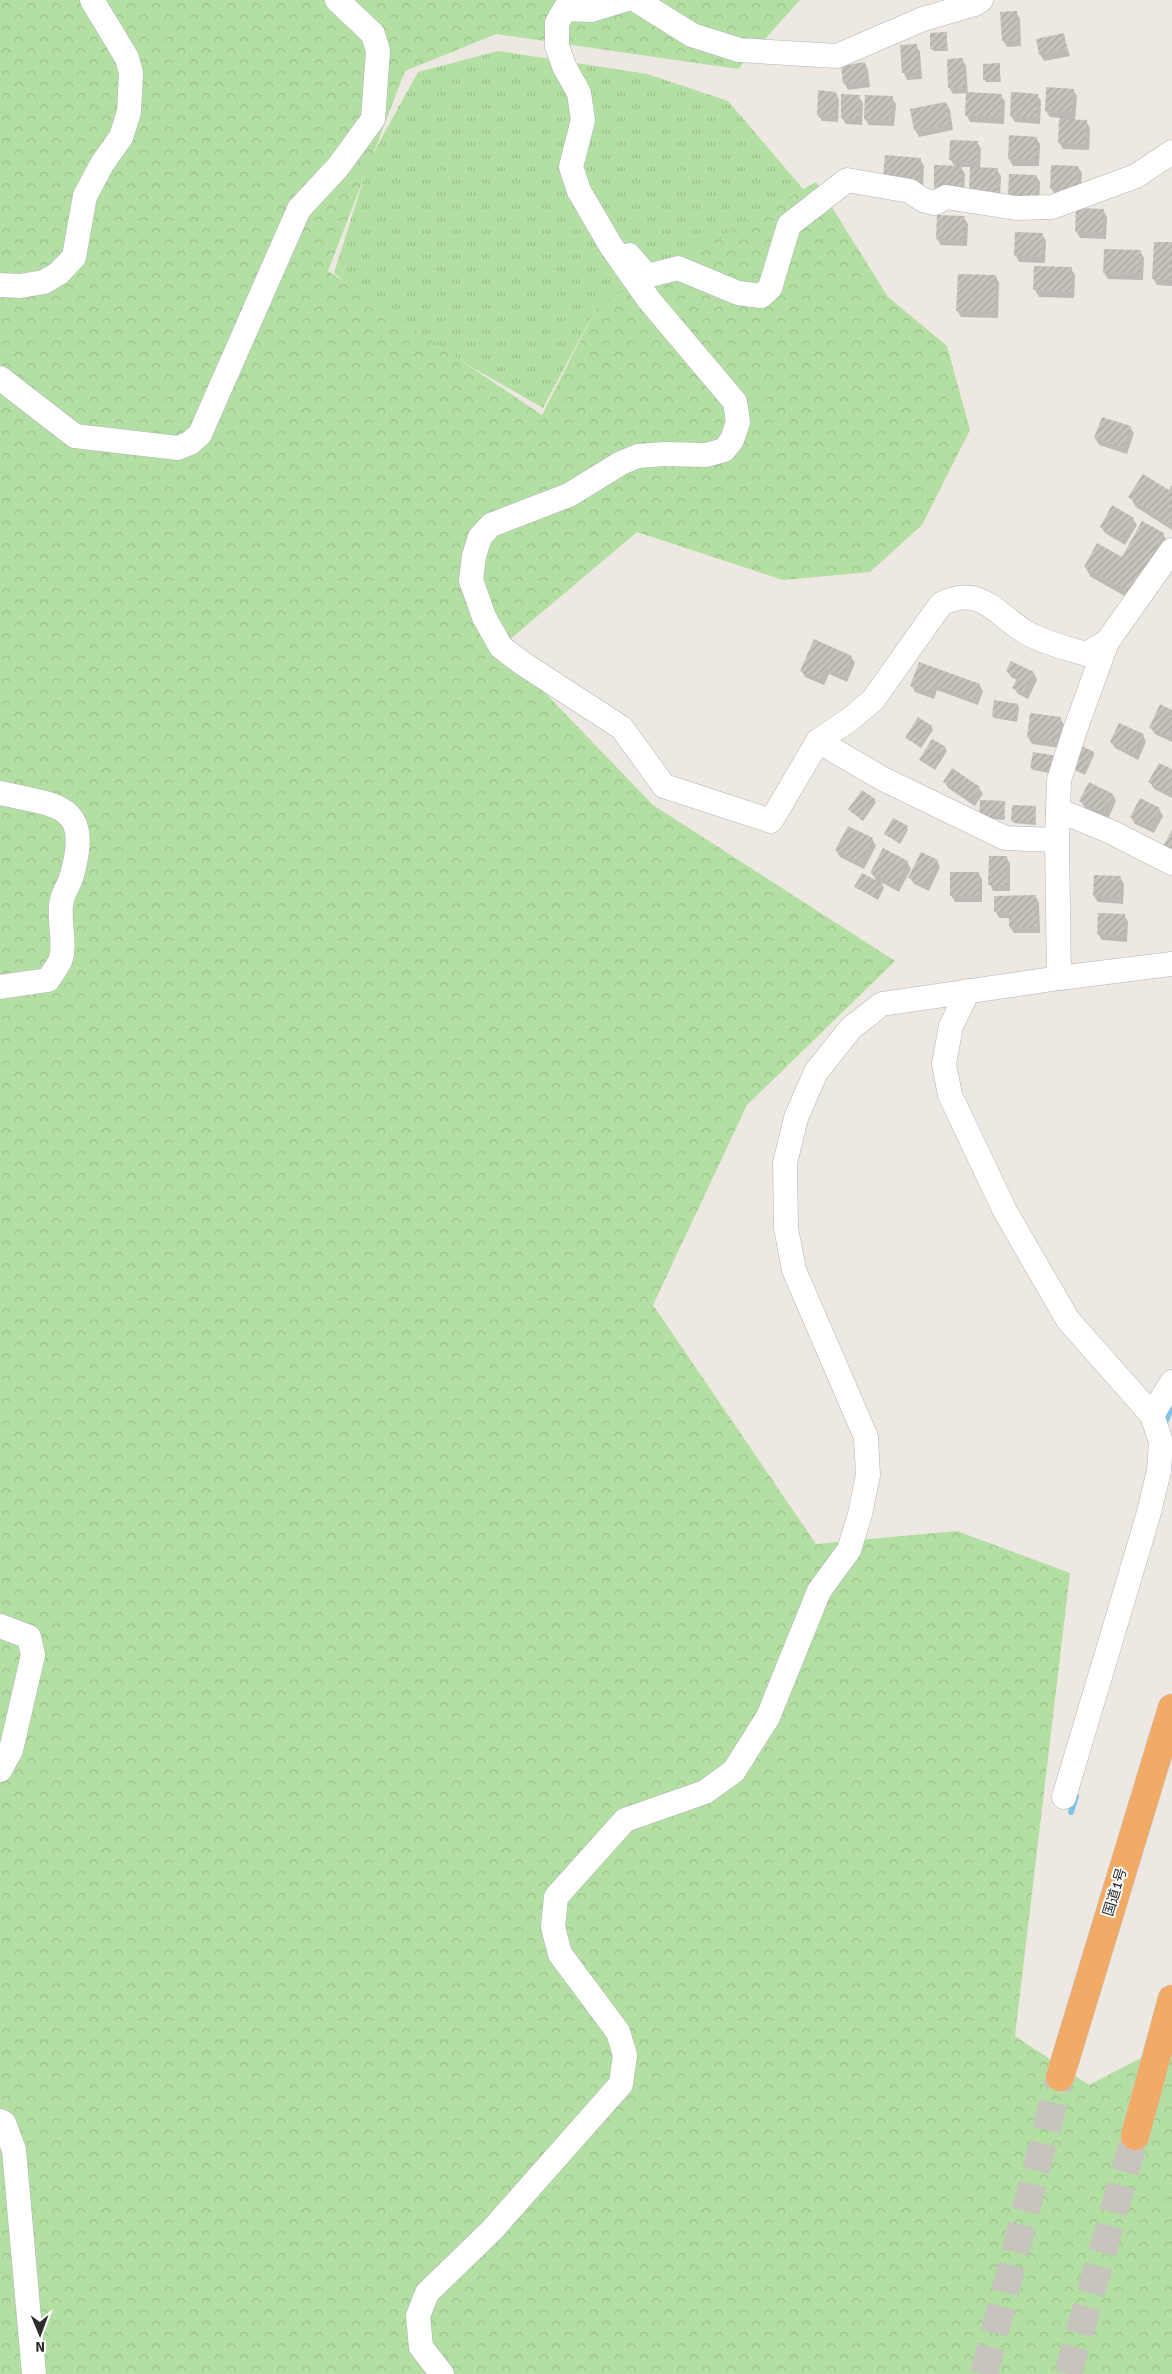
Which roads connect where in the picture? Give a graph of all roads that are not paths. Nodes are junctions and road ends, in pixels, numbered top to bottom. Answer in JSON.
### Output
{"nodes":[{"id":1,"x":92,"y":0,"type":"edge"},
{"id":2,"x":337,"y":0,"type":"edge"},
{"id":3,"x":624,"y":0,"type":"edge"},
{"id":4,"x":636,"y":0,"type":"edge"},
{"id":5,"x":981,"y":0,"type":"edge"},
{"id":6,"x":571,"y":4,"type":"edge"},
{"id":7,"x":1172,"y":152,"type":"edge"},
{"id":8,"x":594,"y":218,"type":"junction"},
{"id":9,"x":0,"y":285,"type":"edge"},
{"id":10,"x":0,"y":378,"type":"edge"},
{"id":11,"x":1172,"y":550,"type":"edge"},
{"id":12,"x":1107,"y":642,"type":"junction"},
{"id":13,"x":818,"y":741,"type":"junction"},
{"id":14,"x":0,"y":793,"type":"edge"},
{"id":15,"x":1058,"y":810,"type":"junction"},
{"id":16,"x":1057,"y":840,"type":"junction"},
{"id":17,"x":1172,"y":863,"type":"edge"},
{"id":18,"x":1172,"y":964,"type":"edge"},
{"id":19,"x":1059,"y":978,"type":"junction"},
{"id":20,"x":0,"y":987,"type":"edge"},
{"id":21,"x":968,"y":992,"type":"junction"},
{"id":22,"x":1172,"y":1382,"type":"edge"},
{"id":23,"x":1152,"y":1415,"type":"junction"},
{"id":24,"x":0,"y":1626,"type":"edge"},
{"id":25,"x":1172,"y":1708,"type":"edge"},
{"id":26,"x":0,"y":1770,"type":"edge"},
{"id":27,"x":1064,"y":1797,"type":"dead end"},
{"id":28,"x":1172,"y":1999,"type":"edge"},
{"id":29,"x":1060,"y":2077,"type":"tunnel mouth"},
{"id":30,"x":0,"y":2121,"type":"edge"},
{"id":31,"x":1135,"y":2136,"type":"tunnel mouth"},
{"id":32,"x":34,"y":2374,"type":"edge"},
{"id":33,"x":442,"y":2374,"type":"edge"}],
"edges":[{"from":1,"to":9,"type":"street"},
{"from":2,"to":10,"type":"street"},
{"from":3,"to":6,"type":"street"},
{"from":4,"to":5,"type":"street"},
{"from":6,"to":8,"type":"street"},
{"from":7,"to":8,"type":"street"},
{"from":8,"to":13,"type":"street"},
{"from":11,"to":12,"type":"street"},
{"from":12,"to":13,"type":"street"},
{"from":12,"to":15,"type":"street"},
{"from":13,"to":16,"type":"street"},
{"from":14,"to":20,"type":"street"},
{"from":15,"to":16,"type":"street"},
{"from":15,"to":17,"type":"street"},
{"from":16,"to":19,"type":"street"},
{"from":18,"to":19,"type":"street"},
{"from":19,"to":21,"type":"street"},
{"from":21,"to":23,"type":"street"},
{"from":21,"to":33,"type":"street"},
{"from":22,"to":23,"type":"street"},
{"from":23,"to":27,"type":"street"},
{"from":24,"to":26,"type":"street"},
{"from":25,"to":29,"type":"highway","name":"国道1号"},
{"from":28,"to":31,"type":"highway"},
{"from":30,"to":32,"type":"street"}]}
